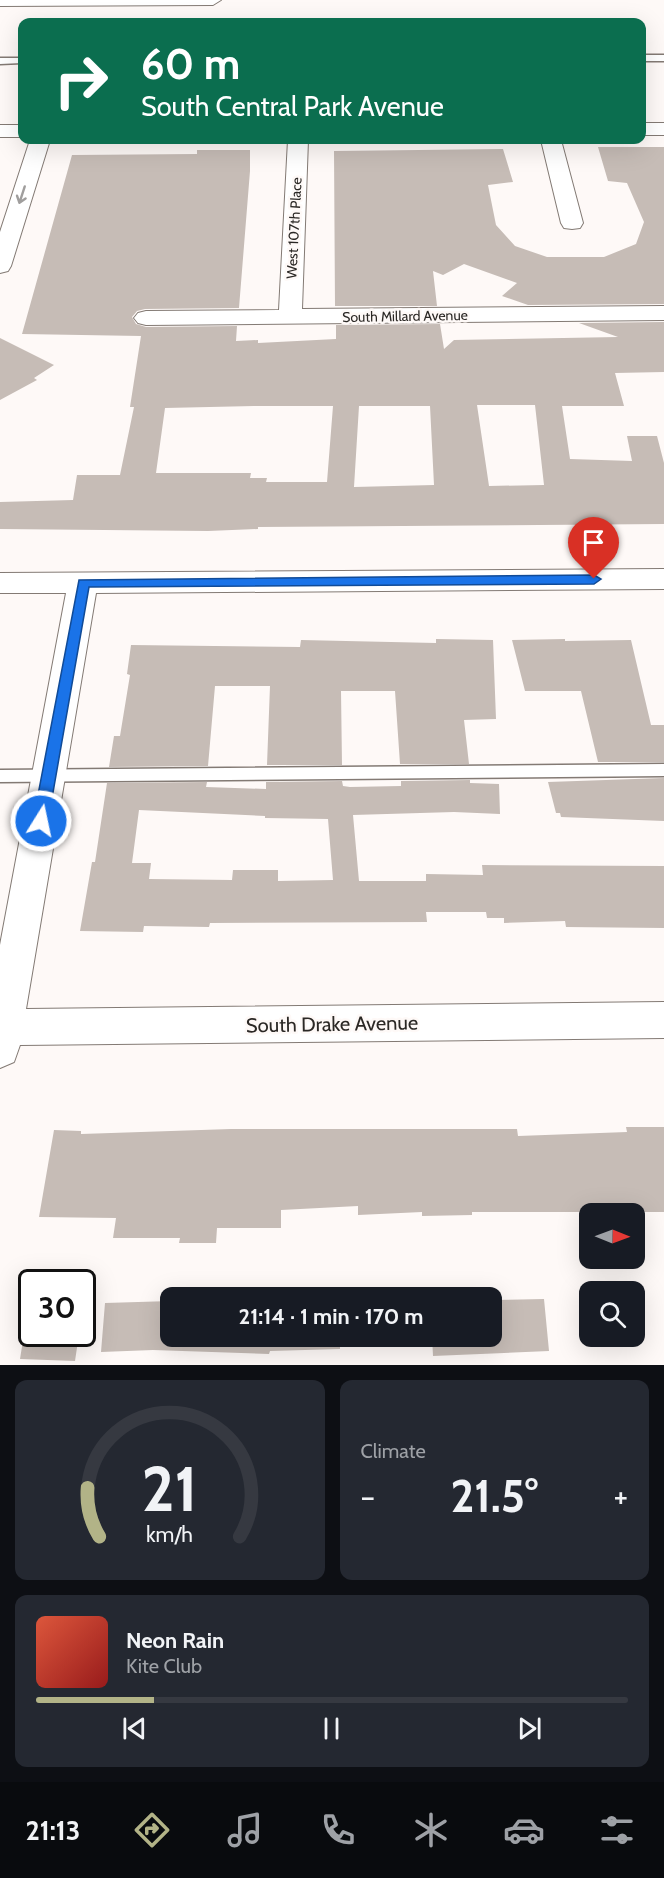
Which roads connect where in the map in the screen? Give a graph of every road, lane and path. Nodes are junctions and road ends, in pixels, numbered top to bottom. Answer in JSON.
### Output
{"nodes":[{"id":1,"x":213,"y":0,"type":"edge"},
{"id":2,"x":0,"y":1,"type":"edge"},
{"id":3,"x":186,"y":6,"type":"edge"},
{"id":4,"x":646,"y":58,"type":"edge"},
{"id":5,"x":664,"y":58,"type":"edge"},
{"id":6,"x":0,"y":61,"type":"edge"},
{"id":7,"x":18,"y":61,"type":"edge"},
{"id":8,"x":646,"y":129,"type":"edge"},
{"id":9,"x":664,"y":129,"type":"edge"},
{"id":10,"x":0,"y":131,"type":"edge"},
{"id":11,"x":18,"y":131,"type":"edge"},
{"id":12,"x":39,"y":144,"type":"edge"},
{"id":13,"x":298,"y":144,"type":"edge"},
{"id":14,"x":552,"y":144,"type":"edge"},
{"id":15,"x":572,"y":223,"type":"dead end"},
{"id":16,"x":0,"y":266,"type":"edge"},
{"id":17,"x":664,"y":313,"type":"edge"},
{"id":18,"x":290,"y":317,"type":"junction"},
{"id":19,"x":147,"y":318,"type":"dead end"},
{"id":20,"x":664,"y":579,"type":"edge"},
{"id":21,"x":83,"y":583,"type":"junction"},
{"id":22,"x":0,"y":584,"type":"edge"},
{"id":23,"x":664,"y":770,"type":"edge"},
{"id":24,"x":49,"y":775,"type":"junction"},
{"id":25,"x":0,"y":776,"type":"edge"},
{"id":26,"x":664,"y":1020,"type":"edge"},
{"id":27,"x":1,"y":1035,"type":"edge"}],
"edges":[{"from":1,"to":3,"type":"street"},
{"from":2,"to":3,"type":"street"},
{"from":4,"to":5,"type":"lane"},
{"from":6,"to":7,"type":"lane"},
{"from":8,"to":9,"type":"street"},
{"from":10,"to":11,"type":"street"},
{"from":12,"to":16,"type":"street","one_way":true},
{"from":13,"to":18,"type":"street","name":"West 107th Place"},
{"from":14,"to":15,"type":"street"},
{"from":17,"to":18,"type":"street","name":"South Millard Avenue"},
{"from":18,"to":19,"type":"street","name":"South Millard Avenue"},
{"from":20,"to":21,"type":"street"},
{"from":21,"to":22,"type":"street"},
{"from":21,"to":24,"type":"street"},
{"from":23,"to":24,"type":"lane"},
{"from":24,"to":25,"type":"lane"},
{"from":24,"to":27,"type":"street"},
{"from":26,"to":27,"type":"street","name":"South Drake Avenue"}]}
